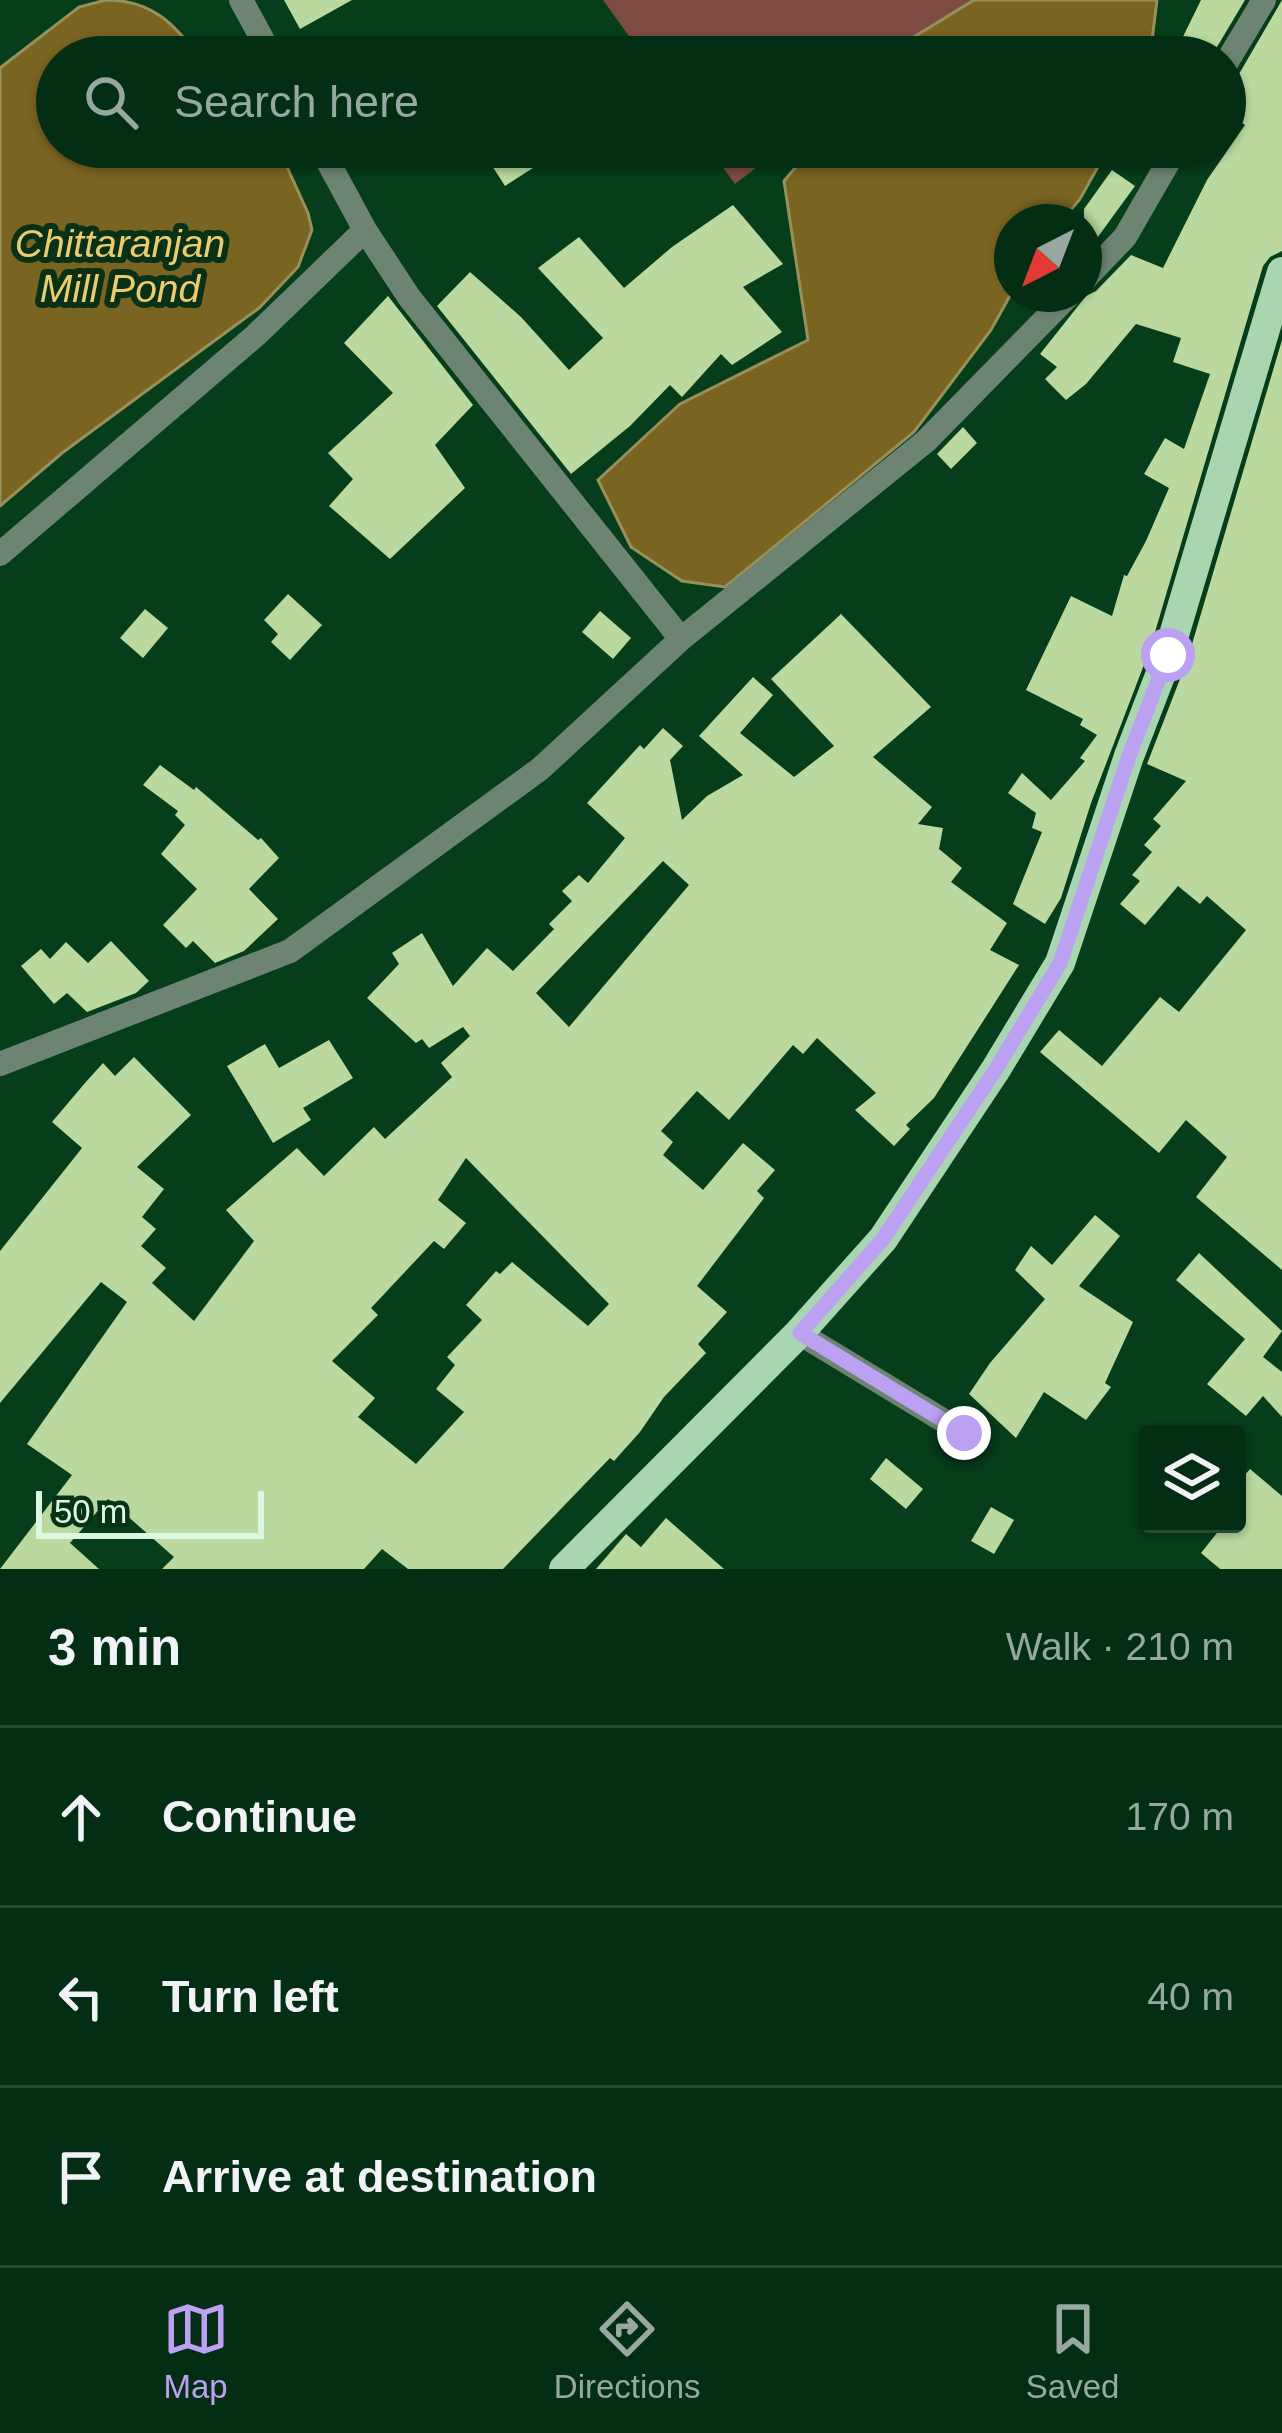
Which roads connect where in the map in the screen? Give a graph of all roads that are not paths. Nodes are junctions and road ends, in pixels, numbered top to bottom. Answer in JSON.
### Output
{"nodes":[{"id":1,"x":241,"y":0,"type":"edge"},
{"id":2,"x":1264,"y":0,"type":"edge"},
{"id":3,"x":261,"y":36,"type":"edge"},
{"id":4,"x":1242,"y":36,"type":"edge"},
{"id":5,"x":331,"y":168,"type":"edge"},
{"id":6,"x":1165,"y":168,"type":"edge"},
{"id":7,"x":365,"y":230,"type":"junction"},
{"id":8,"x":1102,"y":261,"type":"edge"},
{"id":9,"x":1282,"y":272,"type":"edge"},
{"id":10,"x":1052,"y":312,"type":"edge"},
{"id":11,"x":0,"y":554,"type":"edge"},
{"id":12,"x":681,"y":639,"type":"junction"},
{"id":13,"x":0,"y":1064,"type":"edge"},
{"id":14,"x":800,"y":1333,"type":"junction"},
{"id":15,"x":964,"y":1433,"type":"dead end"},
{"id":16,"x":564,"y":1569,"type":"edge"}],
"edges":[{"from":1,"to":3,"type":"street"},
{"from":2,"to":4,"type":"street"},
{"from":5,"to":7,"type":"street"},
{"from":6,"to":8,"type":"street"},
{"from":7,"to":11,"type":"street"},
{"from":7,"to":12,"type":"street"},
{"from":9,"to":14,"type":"main road"},
{"from":10,"to":12,"type":"street"},
{"from":12,"to":13,"type":"street"},
{"from":14,"to":15,"type":"street"},
{"from":14,"to":16,"type":"main road"}]}
